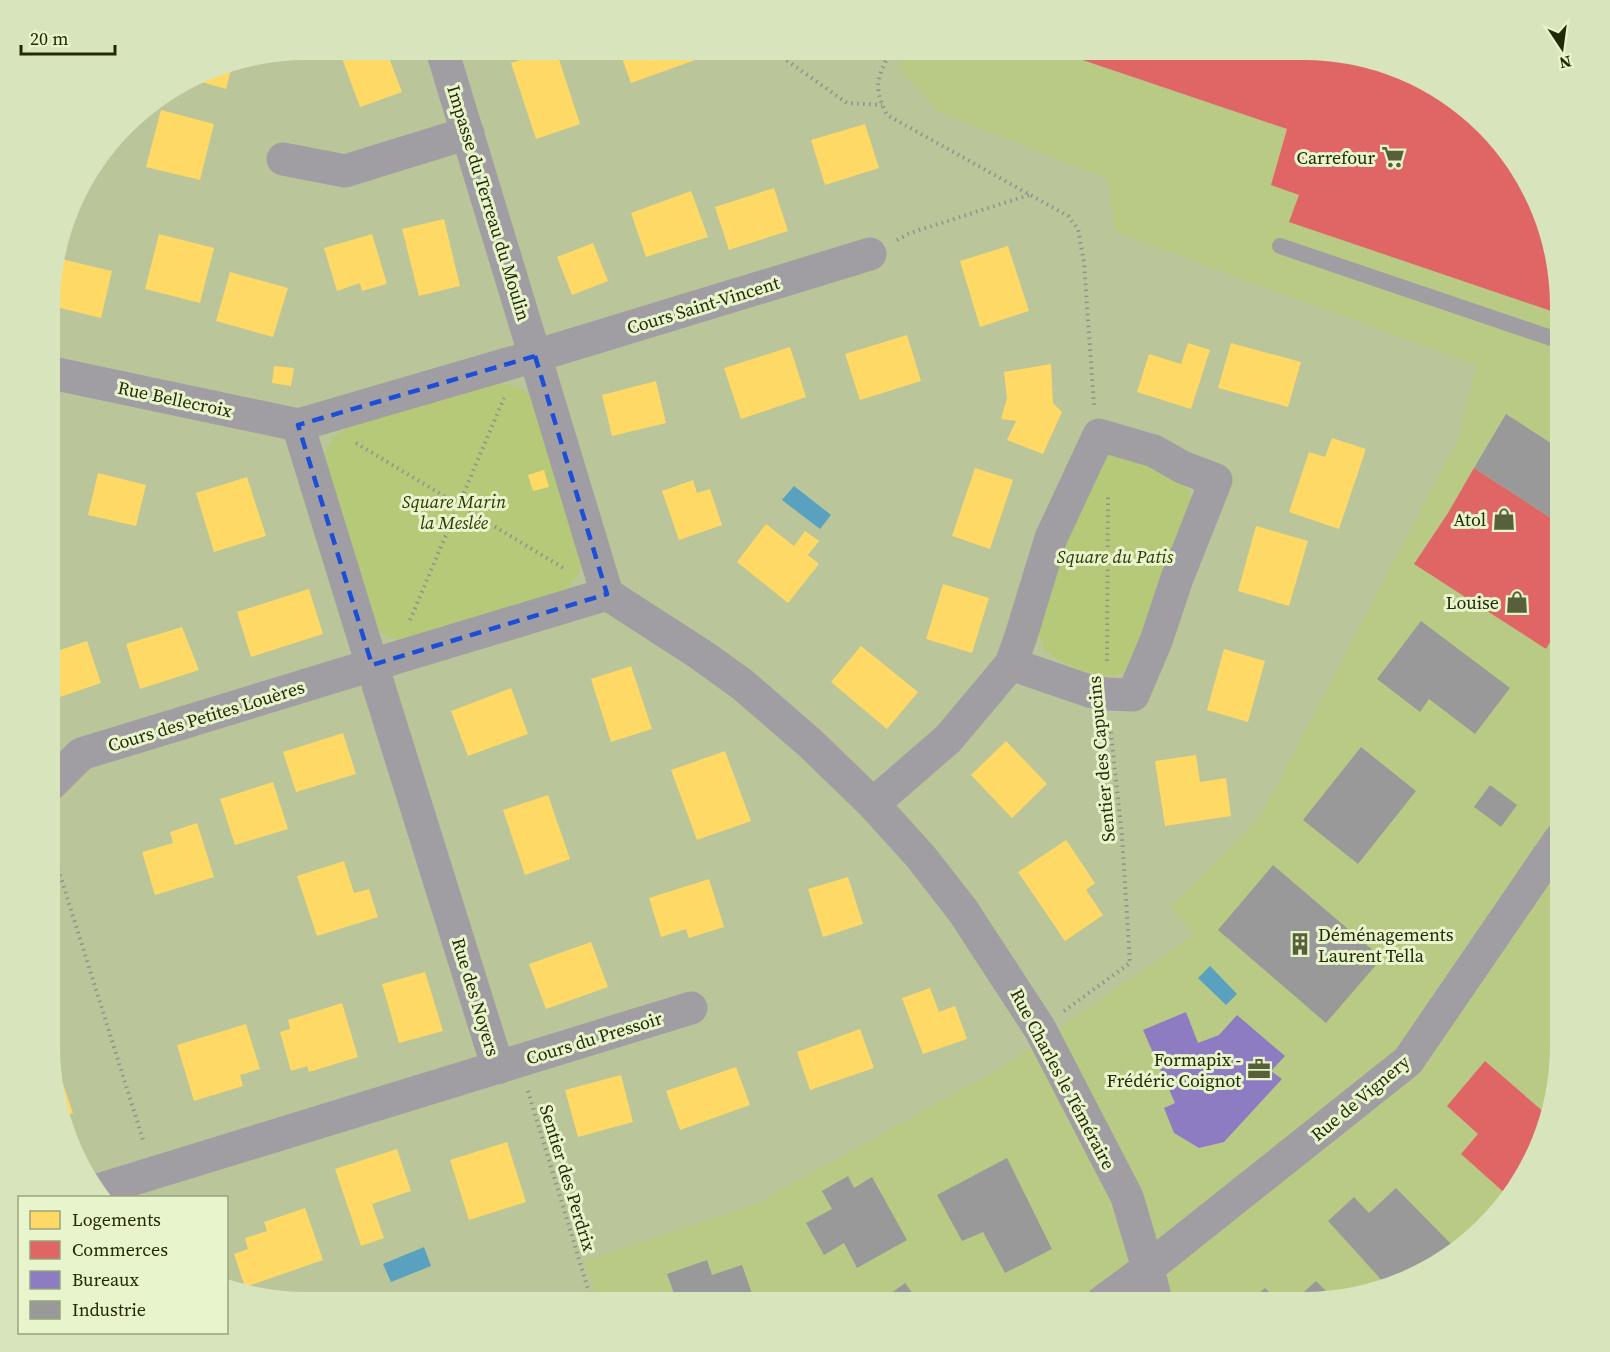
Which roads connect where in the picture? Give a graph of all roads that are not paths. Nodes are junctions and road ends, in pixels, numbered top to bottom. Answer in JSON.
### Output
{"nodes":[{"id":1,"x":445,"y":60,"type":"edge"},
{"id":2,"x":468,"y":133,"type":"junction"},
{"id":3,"x":283,"y":159,"type":"dead end"},
{"id":4,"x":1280,"y":246,"type":"dead end"},
{"id":5,"x":870,"y":254,"type":"road end"},
{"id":6,"x":1550,"y":338,"type":"edge"},
{"id":7,"x":527,"y":358,"type":"junction"},
{"id":8,"x":60,"y":375,"type":"edge"},
{"id":9,"x":308,"y":422,"type":"junction"},
{"id":10,"x":607,"y":594,"type":"junction"},
{"id":11,"x":383,"y":661,"type":"junction"},
{"id":12,"x":1011,"y":664,"type":"junction"},
{"id":13,"x":60,"y":775,"type":"edge"},
{"id":14,"x":873,"y":804,"type":"junction"},
{"id":15,"x":1550,"y":854,"type":"edge"},
{"id":16,"x":691,"y":1008,"type":"dead end"},
{"id":17,"x":508,"y":1064,"type":"junction"},
{"id":18,"x":106,"y":1188,"type":"edge"},
{"id":19,"x":1148,"y":1268,"type":"junction"},
{"id":20,"x":1116,"y":1292,"type":"edge"},
{"id":21,"x":1154,"y":1292,"type":"edge"}],
"edges":[{"from":1,"to":2,"type":"street","name":"Impasse du Terreau du Moulin"},
{"from":2,"to":3,"type":"street"},
{"from":2,"to":7,"type":"street","name":"Impasse du Terreau du Moulin"},
{"from":4,"to":6,"type":"lane"},
{"from":5,"to":7,"type":"street","name":"Cours Saint-Vincent"},
{"from":7,"to":9,"type":"street"},
{"from":7,"to":10,"type":"street"},
{"from":8,"to":9,"type":"street","name":"Rue Bellecroix"},
{"from":9,"to":11,"type":"street"},
{"from":10,"to":11,"type":"street"},
{"from":10,"to":14,"type":"street","name":"Rue Charles le Téméraire"},
{"from":11,"to":13,"type":"street","name":"Cours des Petites Louères"},
{"from":11,"to":17,"type":"street","name":"Rue des Noyers"},
{"from":12,"to":12,"type":"street"},
{"from":12,"to":14,"type":"street"},
{"from":14,"to":19,"type":"street","name":"Rue Charles le Téméraire"},
{"from":15,"to":19,"type":"street","name":"Rue de Vignery"},
{"from":16,"to":17,"type":"street","name":"Cours du Pressoir"},
{"from":17,"to":18,"type":"street","name":"Rue des Noyers"},
{"from":19,"to":20,"type":"street","name":"Rue de Vignery"},
{"from":19,"to":21,"type":"street","name":"Rue Charles le Téméraire"}]}
